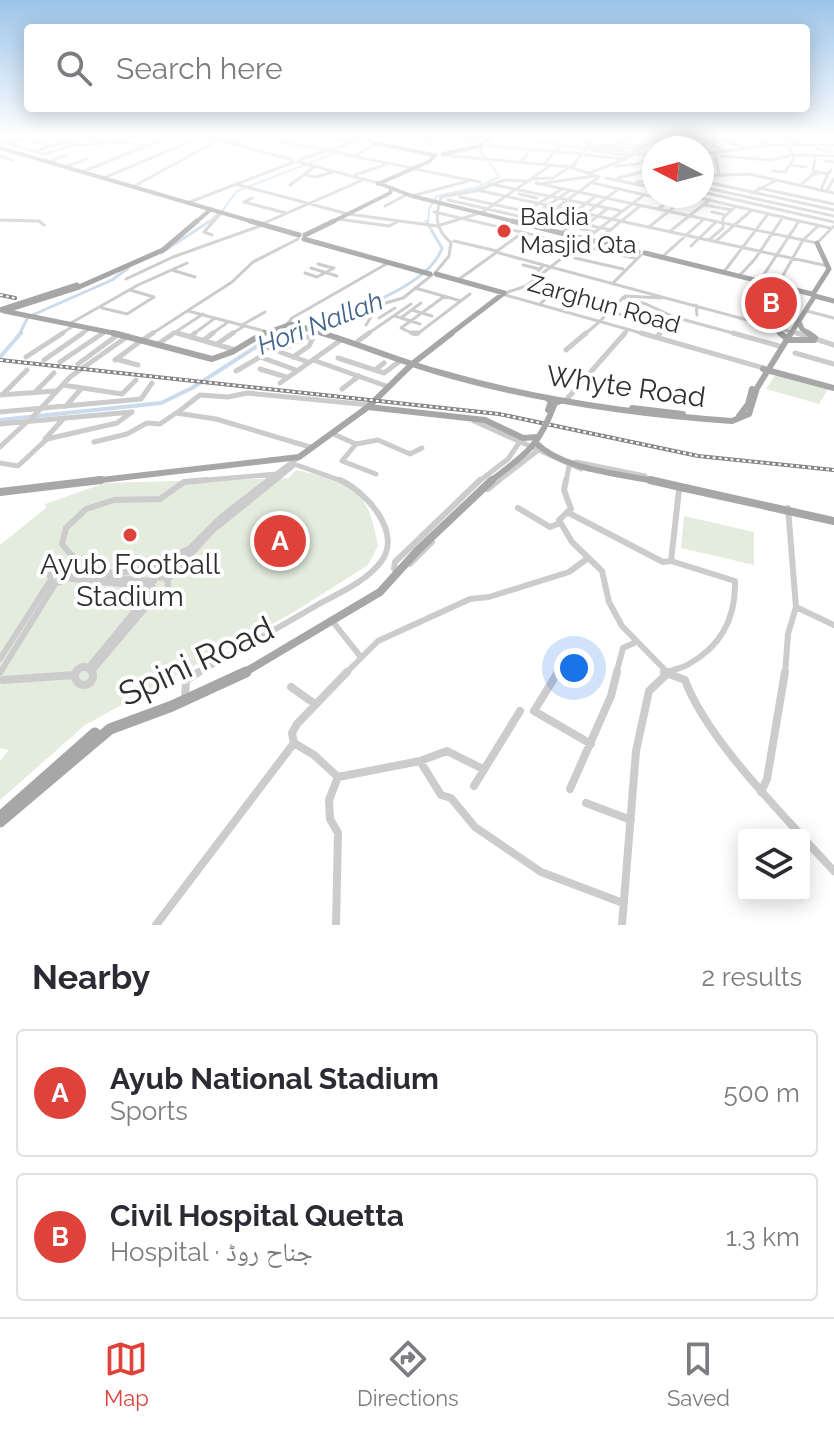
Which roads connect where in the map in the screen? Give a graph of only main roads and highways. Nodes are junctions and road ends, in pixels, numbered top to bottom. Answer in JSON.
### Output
{"nodes":[{"id":1,"x":106,"y":179,"type":"edge"},
{"id":2,"x":111,"y":179,"type":"edge"},
{"id":3,"x":386,"y":179,"type":"edge"},
{"id":4,"x":389,"y":179,"type":"edge"},
{"id":5,"x":378,"y":184,"type":"junction"},
{"id":6,"x":385,"y":185,"type":"junction"},
{"id":7,"x":399,"y":192,"type":"junction"},
{"id":8,"x":447,"y":201,"type":"junction"},
{"id":9,"x":487,"y":207,"type":"junction"},
{"id":10,"x":210,"y":211,"type":"junction"},
{"id":11,"x":302,"y":237,"type":"junction"},
{"id":12,"x":588,"y":237,"type":"junction"},
{"id":13,"x":817,"y":243,"type":"road end"},
{"id":14,"x":344,"y":248,"type":"junction"},
{"id":15,"x":641,"y":254,"type":"junction"},
{"id":16,"x":433,"y":274,"type":"junction"},
{"id":17,"x":79,"y":285,"type":"junction"},
{"id":18,"x":501,"y":293,"type":"junction"},
{"id":19,"x":813,"y":295,"type":"junction"},
{"id":20,"x":834,"y":300,"type":"edge"},
{"id":21,"x":27,"y":304,"type":"junction"},
{"id":22,"x":2,"y":310,"type":"edge"},
{"id":23,"x":31,"y":314,"type":"junction"},
{"id":24,"x":799,"y":322,"type":"junction"},
{"id":25,"x":287,"y":323,"type":"junction"},
{"id":26,"x":769,"y":324,"type":"road end"},
{"id":27,"x":779,"y":325,"type":"road end"},
{"id":28,"x":319,"y":333,"type":"junction"},
{"id":29,"x":790,"y":333,"type":"junction"},
{"id":30,"x":159,"y":344,"type":"junction"},
{"id":31,"x":401,"y":360,"type":"junction"},
{"id":32,"x":412,"y":363,"type":"junction"},
{"id":33,"x":767,"y":367,"type":"junction"},
{"id":34,"x":430,"y":368,"type":"junction"},
{"id":35,"x":834,"y":386,"type":"edge"},
{"id":36,"x":547,"y":398,"type":"junction"},
{"id":37,"x":563,"y":400,"type":"junction"},
{"id":38,"x":372,"y":403,"type":"junction"},
{"id":39,"x":693,"y":417,"type":"junction"},
{"id":40,"x":537,"y":445,"type":"junction"},
{"id":41,"x":0,"y":492,"type":"edge"},
{"id":42,"x":834,"y":519,"type":"edge"},
{"id":43,"x":395,"y":571,"type":"junction"},
{"id":44,"x":185,"y":698,"type":"junction"},
{"id":45,"x":0,"y":816,"type":"edge"},
{"id":46,"x":0,"y":822,"type":"edge"}],
"edges":[{"from":1,"to":10,"type":"main road","name":"Zarghun Road"},
{"from":2,"to":10,"type":"main road","name":"Zarghun Road"},
{"from":3,"to":6,"type":"main road"},
{"from":4,"to":5,"type":"main road"},
{"from":5,"to":6,"type":"main road"},
{"from":5,"to":7,"type":"main road"},
{"from":6,"to":7,"type":"main road"},
{"from":7,"to":8,"type":"main road"},
{"from":7,"to":11,"type":"main road"},
{"from":8,"to":9,"type":"main road"},
{"from":8,"to":9,"type":"main road"},
{"from":9,"to":12,"type":"main road"},
{"from":10,"to":11,"type":"main road","name":"Zarghun Road"},
{"from":10,"to":17,"type":"main road"},
{"from":11,"to":14,"type":"main road","name":"Zarghun Road"},
{"from":11,"to":14,"type":"main road","name":"Zarghun Road"},
{"from":12,"to":15,"type":"main road"},
{"from":12,"to":15,"type":"main road"},
{"from":13,"to":19,"type":"main road"},
{"from":14,"to":16,"type":"main road","name":"Zarghun Road"},
{"from":14,"to":16,"type":"main road","name":"Zarghun Road"},
{"from":15,"to":19,"type":"main road"},
{"from":16,"to":18,"type":"main road","name":"Zarghun Road"},
{"from":16,"to":18,"type":"main road","name":"Zarghun Road"},
{"from":17,"to":21,"type":"main road"},
{"from":17,"to":22,"type":"main road","bridge":true},
{"from":17,"to":22,"type":"main road"},
{"from":18,"to":32,"type":"main road"},
{"from":19,"to":20,"type":"main road"},
{"from":19,"to":24,"type":"main road"},
{"from":19,"to":29,"type":"main road"},
{"from":21,"to":22,"type":"main road"},
{"from":21,"to":23,"type":"main road"},
{"from":22,"to":23,"type":"main road"},
{"from":23,"to":30,"type":"main road"},
{"from":24,"to":29,"type":"main road"},
{"from":24,"to":29,"type":"main road"},
{"from":25,"to":28,"type":"main road"},
{"from":25,"to":30,"type":"main road"},
{"from":25,"to":30,"type":"main road"},
{"from":26,"to":29,"type":"main road"},
{"from":27,"to":29,"type":"main road"},
{"from":28,"to":31,"type":"main road"},
{"from":28,"to":31,"type":"main road"},
{"from":29,"to":33,"type":"main road"},
{"from":29,"to":33,"type":"main road"},
{"from":31,"to":32,"type":"main road","name":"Whyte Road"},
{"from":32,"to":34,"type":"main road","name":"Whyte Road"},
{"from":32,"to":38,"type":"main road"},
{"from":33,"to":35,"type":"main road","name":"Zarghun Road"},
{"from":33,"to":39,"type":"main road"},
{"from":34,"to":36,"type":"main road","name":"Whyte Road"},
{"from":34,"to":37,"type":"main road","name":"Whyte Road"},
{"from":34,"to":39,"type":"main road","name":"Whyte Road"},
{"from":36,"to":37,"type":"main road","name":"Whyte Road","bridge":true},
{"from":36,"to":40,"type":"main road","bridge":true},
{"from":37,"to":39,"type":"main road","name":"Whyte Road"},
{"from":37,"to":39,"type":"main road","name":"Whyte Road"},
{"from":37,"to":40,"type":"main road","bridge":true},
{"from":38,"to":40,"type":"main road"},
{"from":38,"to":41,"type":"main road"},
{"from":40,"to":42,"type":"main road","bridge":true},
{"from":40,"to":43,"type":"main road","name":"Spini Road","bridge":true},
{"from":43,"to":44,"type":"main road","name":"Spini Road"},
{"from":43,"to":44,"type":"main road","name":"Spini Road"},
{"from":44,"to":45,"type":"main road","name":"Spini Road"},
{"from":44,"to":46,"type":"main road","name":"Spini Road"}]}
